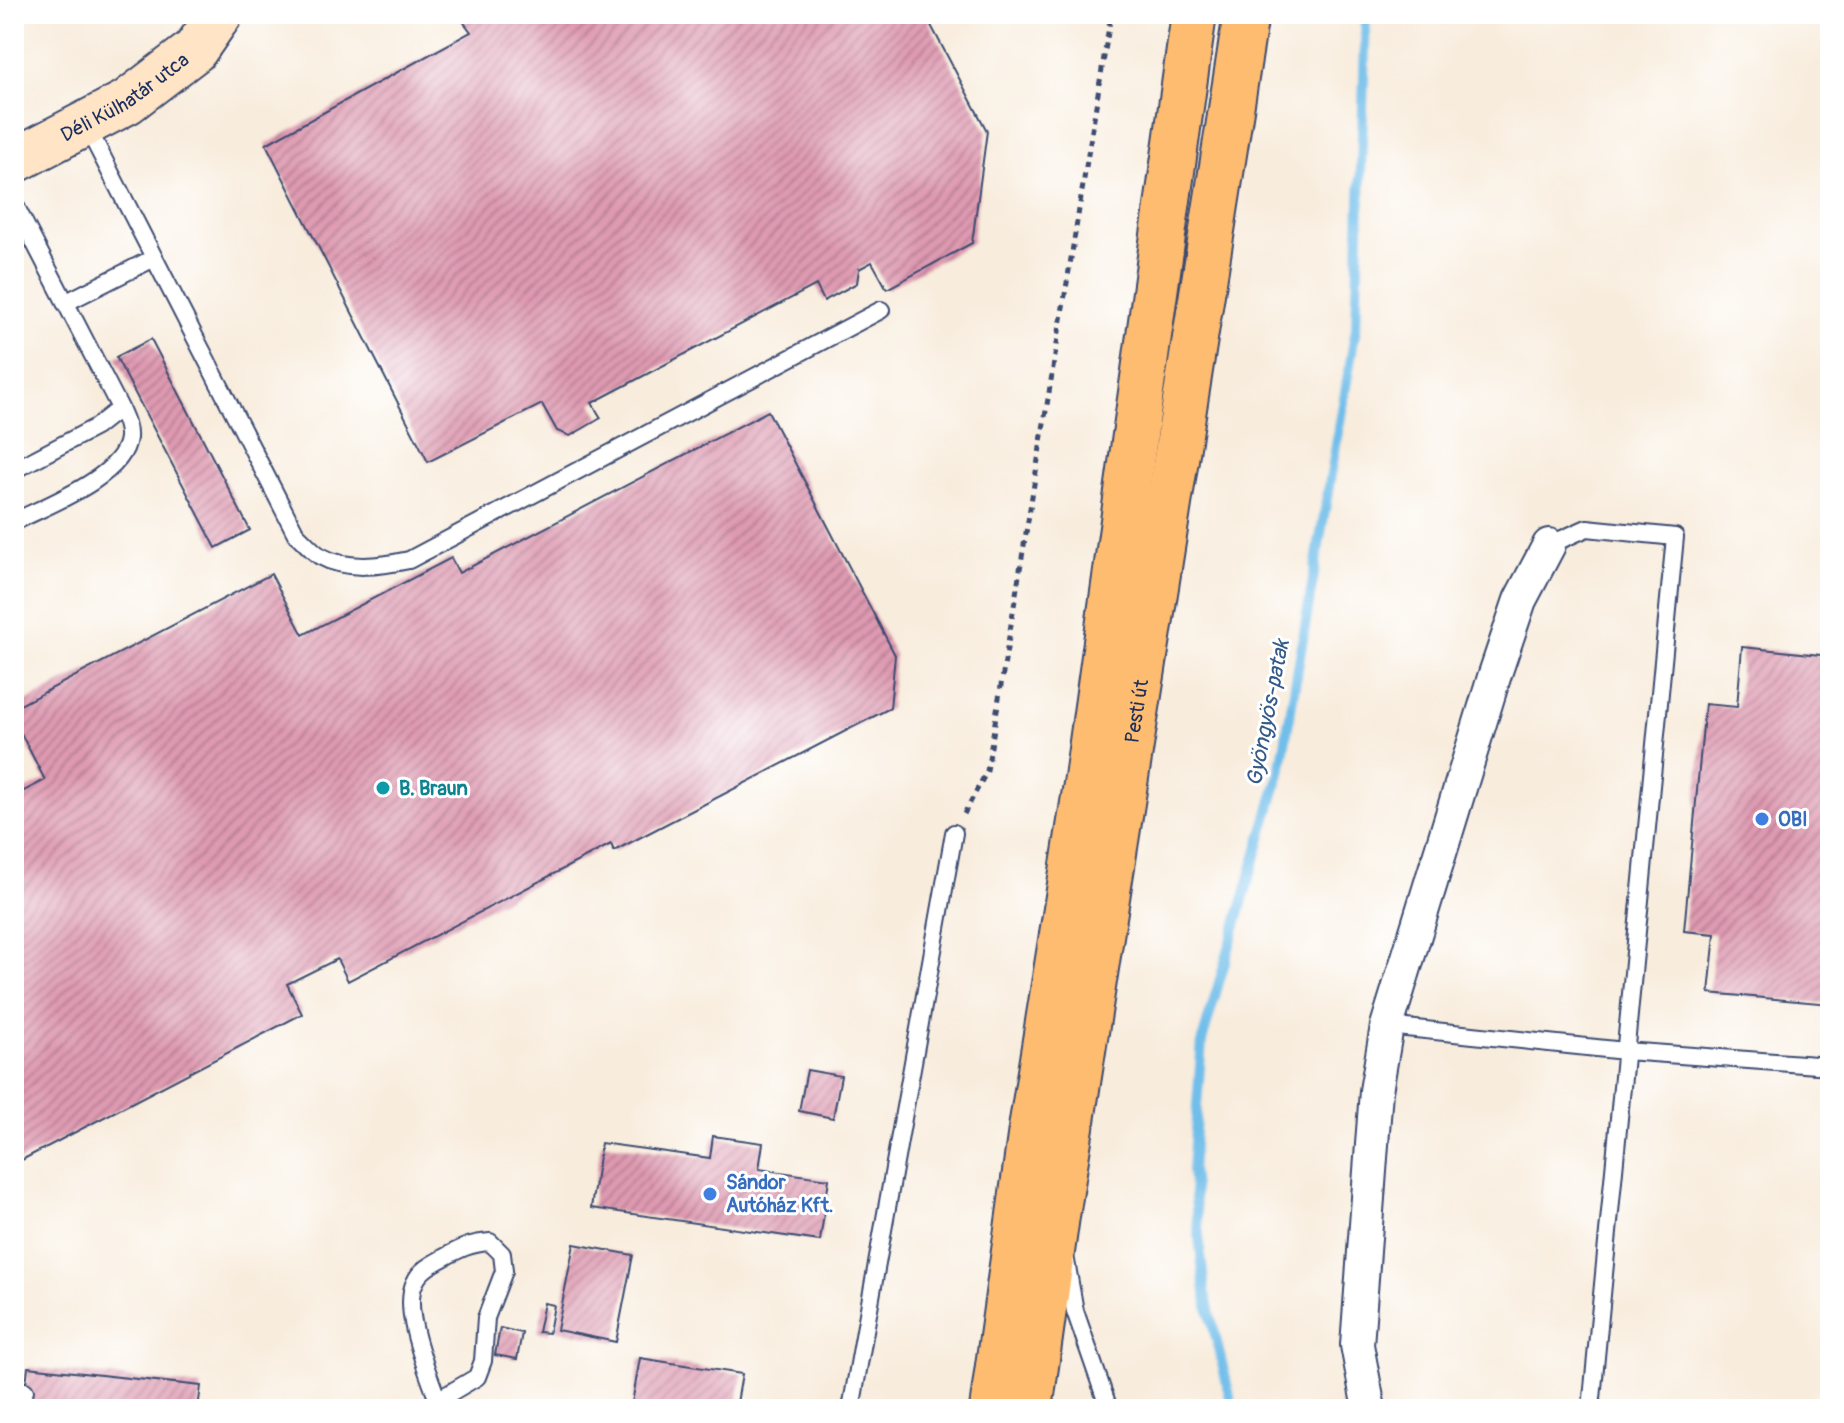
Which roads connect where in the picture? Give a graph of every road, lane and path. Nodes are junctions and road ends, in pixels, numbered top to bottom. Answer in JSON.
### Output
{"nodes":[{"id":1,"x":220,"y":14,"type":"edge"},
{"id":2,"x":1111,"y":14,"type":"edge"},
{"id":3,"x":1194,"y":14,"type":"edge"},
{"id":4,"x":1246,"y":14,"type":"edge"},
{"id":5,"x":85,"y":124,"type":"junction"},
{"id":6,"x":14,"y":161,"type":"edge"},
{"id":7,"x":14,"y":203,"type":"edge"},
{"id":8,"x":154,"y":258,"type":"junction"},
{"id":9,"x":65,"y":303,"type":"junction"},
{"id":10,"x":881,"y":310,"type":"dead end"},
{"id":11,"x":120,"y":408,"type":"junction"},
{"id":12,"x":14,"y":470,"type":"edge"},
{"id":13,"x":14,"y":522,"type":"edge"},
{"id":14,"x":1549,"y":545,"type":"joint"},
{"id":15,"x":954,"y":833,"type":"joint"},
{"id":16,"x":1387,"y":1026,"type":"junction"},
{"id":17,"x":1625,"y":1051,"type":"junction"},
{"id":18,"x":1830,"y":1066,"type":"edge"},
{"id":19,"x":1057,"y":1216,"type":"junction"},
{"id":20,"x":440,"y":1405,"type":"edge"},
{"id":21,"x":851,"y":1409,"type":"edge"},
{"id":22,"x":992,"y":1409,"type":"edge"},
{"id":23,"x":1030,"y":1409,"type":"edge"},
{"id":24,"x":1109,"y":1409,"type":"edge"},
{"id":25,"x":1369,"y":1409,"type":"edge"},
{"id":26,"x":1591,"y":1409,"type":"edge"}],
"edges":[{"from":1,"to":5,"type":"street","name":"Déli Külhatár utca"},
{"from":2,"to":15,"type":"path"},
{"from":3,"to":22,"type":"main road","name":"Pesti út"},
{"from":4,"to":19,"type":"main road","name":"Pesti út"},
{"from":5,"to":6,"type":"street","name":"Déli Külhatár utca"},
{"from":5,"to":8,"type":"lane"},
{"from":7,"to":9,"type":"lane"},
{"from":8,"to":9,"type":"lane"},
{"from":8,"to":10,"type":"lane"},
{"from":9,"to":11,"type":"lane"},
{"from":11,"to":12,"type":"lane"},
{"from":11,"to":13,"type":"lane"},
{"from":14,"to":16,"type":"street"},
{"from":14,"to":17,"type":"lane"},
{"from":15,"to":21,"type":"lane"},
{"from":16,"to":17,"type":"lane"},
{"from":16,"to":25,"type":"street"},
{"from":17,"to":18,"type":"lane"},
{"from":17,"to":26,"type":"lane"},
{"from":19,"to":23,"type":"main road","name":"Pesti út"},
{"from":19,"to":24,"type":"lane"},
{"from":20,"to":20,"type":"lane"}]}
